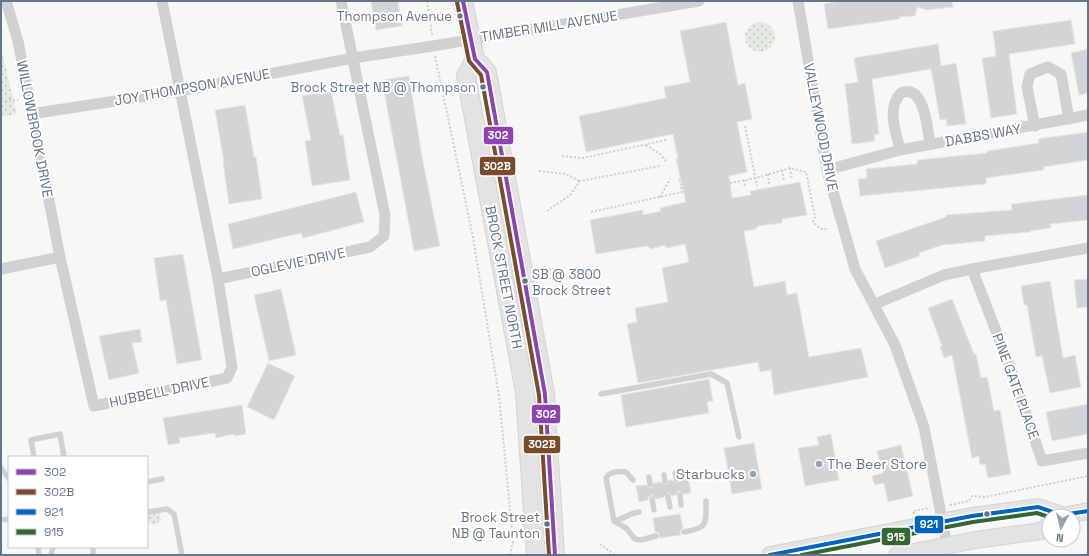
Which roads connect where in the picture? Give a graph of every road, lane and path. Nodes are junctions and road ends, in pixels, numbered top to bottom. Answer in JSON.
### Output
{"nodes":[{"id":1,"x":6,"y":1,"type":"edge"},
{"id":2,"x":162,"y":1,"type":"edge"},
{"id":3,"x":341,"y":1,"type":"edge"},
{"id":4,"x":427,"y":1,"type":"edge"},
{"id":5,"x":463,"y":1,"type":"edge"},
{"id":6,"x":700,"y":1,"type":"edge"},
{"id":7,"x":798,"y":1,"type":"edge"},
{"id":8,"x":648,"y":5,"type":"edge"},
{"id":9,"x":470,"y":39,"type":"junction"},
{"id":10,"x":433,"y":46,"type":"junction"},
{"id":11,"x":353,"y":58,"type":"junction"},
{"id":12,"x":475,"y":59,"type":"junction"},
{"id":13,"x":180,"y":91,"type":"junction"},
{"id":14,"x":28,"y":100,"type":"junction"},
{"id":15,"x":1,"y":101,"type":"edge"},
{"id":16,"x":31,"y":114,"type":"junction"},
{"id":17,"x":1088,"y":116,"type":"edge"},
{"id":18,"x":1069,"y":119,"type":"junction"},
{"id":19,"x":746,"y":126,"type":"dead end"},
{"id":20,"x":1035,"y":126,"type":"junction"},
{"id":21,"x":666,"y":140,"type":"dead end"},
{"id":22,"x":930,"y":144,"type":"junction"},
{"id":23,"x":646,"y":145,"type":"junction"},
{"id":24,"x":900,"y":150,"type":"junction"},
{"id":25,"x":562,"y":156,"type":"dead end"},
{"id":26,"x":667,"y":162,"type":"dead end"},
{"id":27,"x":660,"y":166,"type":"dead end"},
{"id":28,"x":790,"y":168,"type":"junction"},
{"id":29,"x":782,"y":170,"type":"junction"},
{"id":30,"x":827,"y":170,"type":"junction"},
{"id":31,"x":539,"y":171,"type":"dead end"},
{"id":32,"x":768,"y":174,"type":"junction"},
{"id":33,"x":680,"y":177,"type":"dead end"},
{"id":34,"x":756,"y":178,"type":"junction"},
{"id":35,"x":670,"y":179,"type":"dead end"},
{"id":36,"x":744,"y":180,"type":"junction"},
{"id":37,"x":792,"y":180,"type":"dead end"},
{"id":38,"x":784,"y":181,"type":"dead end"},
{"id":39,"x":580,"y":182,"type":"junction"},
{"id":40,"x":730,"y":182,"type":"dead end"},
{"id":41,"x":770,"y":184,"type":"dead end"},
{"id":42,"x":757,"y":186,"type":"dead end"},
{"id":43,"x":745,"y":188,"type":"dead end"},
{"id":44,"x":660,"y":197,"type":"junction"},
{"id":45,"x":547,"y":211,"type":"dead end"},
{"id":46,"x":591,"y":212,"type":"dead end"},
{"id":47,"x":828,"y":229,"type":"dead end"},
{"id":48,"x":1088,"y":248,"type":"edge"},
{"id":49,"x":60,"y":257,"type":"junction"},
{"id":50,"x":559,"y":268,"type":"dead end"},
{"id":51,"x":1,"y":269,"type":"edge"},
{"id":52,"x":972,"y":269,"type":"junction"},
{"id":53,"x":525,"y":275,"type":"junction"},
{"id":54,"x":218,"y":279,"type":"junction"},
{"id":55,"x":875,"y":304,"type":"junction"},
{"id":56,"x":601,"y":394,"type":"dead end"},
{"id":57,"x":738,"y":437,"type":"dead end"},
{"id":58,"x":1088,"y":453,"type":"edge"},
{"id":59,"x":34,"y":456,"type":"edge"},
{"id":60,"x":64,"y":456,"type":"edge"},
{"id":61,"x":1,"y":468,"type":"edge"},
{"id":62,"x":675,"y":473,"type":"dead end"},
{"id":63,"x":664,"y":475,"type":"dead end"},
{"id":64,"x":1088,"y":476,"type":"edge"},
{"id":65,"x":649,"y":477,"type":"dead end"},
{"id":66,"x":8,"y":478,"type":"edge"},
{"id":67,"x":162,"y":479,"type":"dead end"},
{"id":68,"x":677,"y":479,"type":"dead end"},
{"id":69,"x":633,"y":480,"type":"dead end"},
{"id":70,"x":665,"y":481,"type":"dead end"},
{"id":71,"x":148,"y":482,"type":"edge"},
{"id":72,"x":650,"y":484,"type":"dead end"},
{"id":73,"x":680,"y":495,"type":"dead end"},
{"id":74,"x":668,"y":497,"type":"dead end"},
{"id":75,"x":533,"y":498,"type":"junction"},
{"id":76,"x":652,"y":500,"type":"dead end"},
{"id":77,"x":706,"y":501,"type":"dead end"},
{"id":78,"x":681,"y":505,"type":"dead end"},
{"id":79,"x":670,"y":507,"type":"dead end"},
{"id":80,"x":1041,"y":508,"type":"edge"},
{"id":81,"x":654,"y":510,"type":"dead end"},
{"id":82,"x":148,"y":512,"type":"edge"},
{"id":83,"x":639,"y":512,"type":"dead end"},
{"id":84,"x":942,"y":514,"type":"junction"},
{"id":85,"x":614,"y":521,"type":"junction"},
{"id":86,"x":1041,"y":531,"type":"edge"},
{"id":87,"x":684,"y":532,"type":"dead end"},
{"id":88,"x":656,"y":536,"type":"dead end"},
{"id":89,"x":600,"y":544,"type":"dead end"},
{"id":90,"x":557,"y":550,"type":"edge"},
{"id":91,"x":947,"y":550,"type":"edge"},
{"id":92,"x":182,"y":555,"type":"edge"},
{"id":93,"x":510,"y":555,"type":"edge"},
{"id":94,"x":528,"y":555,"type":"edge"},
{"id":95,"x":536,"y":555,"type":"edge"},
{"id":96,"x":615,"y":555,"type":"edge"},
{"id":97,"x":770,"y":555,"type":"edge"},
{"id":98,"x":897,"y":555,"type":"edge"}],
"edges":[{"from":1,"to":14,"type":"street","name":"WILLOWBROOK DRIVE"},
{"from":2,"to":13,"type":"street"},
{"from":3,"to":11,"type":"street","name":"OGLEVIE DRIVE"},
{"from":4,"to":10,"type":"path"},
{"from":5,"to":9,"type":"main road","name":"BROCK STREET NORTH"},
{"from":6,"to":8,"type":"street","name":"TIMBER MILL AVENUE"},
{"from":7,"to":30,"type":"street","name":"VALLEYWOOD DRIVE"},
{"from":8,"to":9,"type":"street","name":"TIMBER MILL AVENUE"},
{"from":9,"to":10,"type":"street"},
{"from":9,"to":12,"type":"main road","name":"BROCK STREET NORTH"},
{"from":10,"to":11,"type":"street"},
{"from":10,"to":93,"type":"path"},
{"from":11,"to":13,"type":"street","name":"JOY THOMPSON AVENUE"},
{"from":11,"to":54,"type":"street","name":"OGLEVIE DRIVE"},
{"from":12,"to":53,"type":"main road","name":"BROCK STREET NORTH"},
{"from":12,"to":75,"type":"main road","name":"BROCK STREET NORTH"},
{"from":13,"to":16,"type":"street","name":"JOY THOMPSON AVENUE"},
{"from":13,"to":54,"type":"street"},
{"from":14,"to":15,"type":"path"},
{"from":14,"to":16,"type":"street","name":"WILLOWBROOK DRIVE"},
{"from":16,"to":49,"type":"street","name":"WILLOWBROOK DRIVE"},
{"from":17,"to":18,"type":"street","name":"DABBS WAY"},
{"from":18,"to":20,"type":"street","name":"DABBS WAY"},
{"from":18,"to":20,"type":"street","name":"DABBS WAY"},
{"from":19,"to":34,"type":"path"},
{"from":20,"to":22,"type":"street","name":"DABBS WAY"},
{"from":21,"to":23,"type":"path"},
{"from":22,"to":24,"type":"street","name":"DABBS WAY"},
{"from":22,"to":24,"type":"street","name":"DABBS WAY"},
{"from":23,"to":25,"type":"path"},
{"from":23,"to":26,"type":"path"},
{"from":24,"to":30,"type":"street","name":"DABBS WAY"},
{"from":27,"to":39,"type":"path"},
{"from":28,"to":29,"type":"path"},
{"from":28,"to":37,"type":"path"},
{"from":28,"to":47,"type":"path"},
{"from":29,"to":32,"type":"path"},
{"from":29,"to":38,"type":"path"},
{"from":30,"to":55,"type":"street","name":"VALLEYWOOD DRIVE"},
{"from":31,"to":39,"type":"path"},
{"from":32,"to":34,"type":"path"},
{"from":32,"to":41,"type":"path"},
{"from":33,"to":44,"type":"path"},
{"from":34,"to":36,"type":"path"},
{"from":34,"to":42,"type":"path"},
{"from":35,"to":44,"type":"path"},
{"from":36,"to":40,"type":"path"},
{"from":36,"to":43,"type":"path"},
{"from":39,"to":45,"type":"path"},
{"from":44,"to":46,"type":"path"},
{"from":48,"to":52,"type":"street"},
{"from":49,"to":51,"type":"street"},
{"from":49,"to":54,"type":"street","name":"HUBBELL DRIVE"},
{"from":50,"to":53,"type":"path"},
{"from":52,"to":55,"type":"street"},
{"from":52,"to":58,"type":"street","name":"PINE GATE PLACE"},
{"from":53,"to":90,"type":"main road","name":"BROCK STREET NORTH"},
{"from":55,"to":84,"type":"street","name":"VALLEYWOOD DRIVE"},
{"from":56,"to":57,"type":"lane"},
{"from":59,"to":60,"type":"lane"},
{"from":61,"to":66,"type":"lane"},
{"from":62,"to":68,"type":"lane"},
{"from":63,"to":70,"type":"lane"},
{"from":64,"to":84,"type":"path"},
{"from":65,"to":72,"type":"lane"},
{"from":67,"to":71,"type":"lane"},
{"from":69,"to":85,"type":"lane"},
{"from":73,"to":78,"type":"lane"},
{"from":74,"to":79,"type":"lane"},
{"from":75,"to":94,"type":"main road"},
{"from":75,"to":95,"type":"main road"},
{"from":76,"to":81,"type":"lane"},
{"from":77,"to":87,"type":"lane"},
{"from":80,"to":84,"type":"main road"},
{"from":82,"to":92,"type":"lane"},
{"from":83,"to":85,"type":"lane"},
{"from":84,"to":91,"type":"street","name":"VALLEYWOOD DRIVE"},
{"from":84,"to":97,"type":"main road"},
{"from":85,"to":88,"type":"lane"},
{"from":86,"to":91,"type":"main road"},
{"from":89,"to":96,"type":"path"},
{"from":91,"to":98,"type":"main road"}]}
